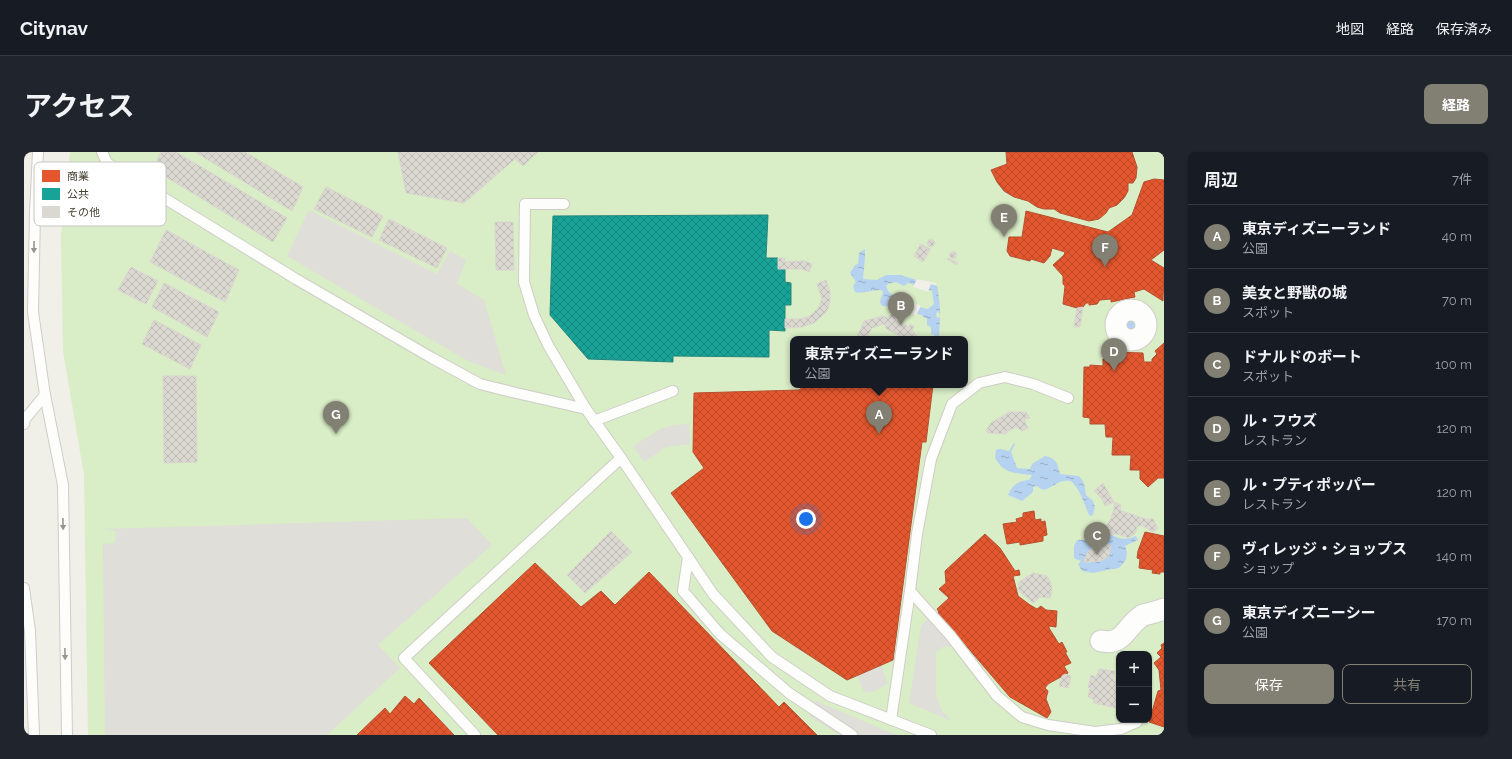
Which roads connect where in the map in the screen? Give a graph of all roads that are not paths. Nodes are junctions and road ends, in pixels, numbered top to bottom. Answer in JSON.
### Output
{"nodes":[{"id":1,"x":38,"y":152,"type":"edge"},
{"id":2,"x":102,"y":152,"type":"edge"},
{"id":3,"x":38,"y":162,"type":"edge"},
{"id":4,"x":106,"y":162,"type":"edge"},
{"id":5,"x":166,"y":199,"type":"edge"},
{"id":6,"x":564,"y":204,"type":"dead end"},
{"id":7,"x":35,"y":226,"type":"edge"},
{"id":8,"x":673,"y":391,"type":"dead end"},
{"id":9,"x":45,"y":395,"type":"junction"},
{"id":10,"x":1068,"y":398,"type":"dead end"},
{"id":11,"x":586,"y":409,"type":"junction"},
{"id":12,"x":594,"y":421,"type":"junction"},
{"id":13,"x":24,"y":424,"type":"edge"},
{"id":14,"x":621,"y":458,"type":"junction"},
{"id":15,"x":688,"y":556,"type":"junction"},
{"id":16,"x":24,"y":588,"type":"edge"},
{"id":17,"x":910,"y":591,"type":"junction"},
{"id":18,"x":1164,"y":609,"type":"edge"},
{"id":19,"x":1101,"y":641,"type":"dead end"},
{"id":20,"x":891,"y":720,"type":"junction"},
{"id":21,"x":1134,"y":723,"type":"edge"},
{"id":22,"x":34,"y":735,"type":"edge"},
{"id":23,"x":67,"y":735,"type":"edge"},
{"id":24,"x":475,"y":735,"type":"edge"},
{"id":25,"x":852,"y":735,"type":"edge"},
{"id":26,"x":931,"y":735,"type":"edge"}],
"edges":[{"from":1,"to":3,"type":"lane","one_way":true},
{"from":2,"to":4,"type":"lane"},
{"from":5,"to":11,"type":"lane"},
{"from":6,"to":11,"type":"lane"},
{"from":7,"to":9,"type":"lane","one_way":true},
{"from":8,"to":12,"type":"lane"},
{"from":9,"to":13,"type":"lane"},
{"from":9,"to":23,"type":"lane","one_way":true},
{"from":10,"to":17,"type":"lane"},
{"from":11,"to":12,"type":"lane"},
{"from":12,"to":14,"type":"lane"},
{"from":14,"to":15,"type":"lane"},
{"from":14,"to":24,"type":"lane"},
{"from":15,"to":20,"type":"lane"},
{"from":15,"to":25,"type":"lane"},
{"from":16,"to":22,"type":"lane"},
{"from":17,"to":20,"type":"lane"},
{"from":17,"to":21,"type":"lane"},
{"from":18,"to":19,"type":"street"},
{"from":20,"to":26,"type":"lane"}]}
